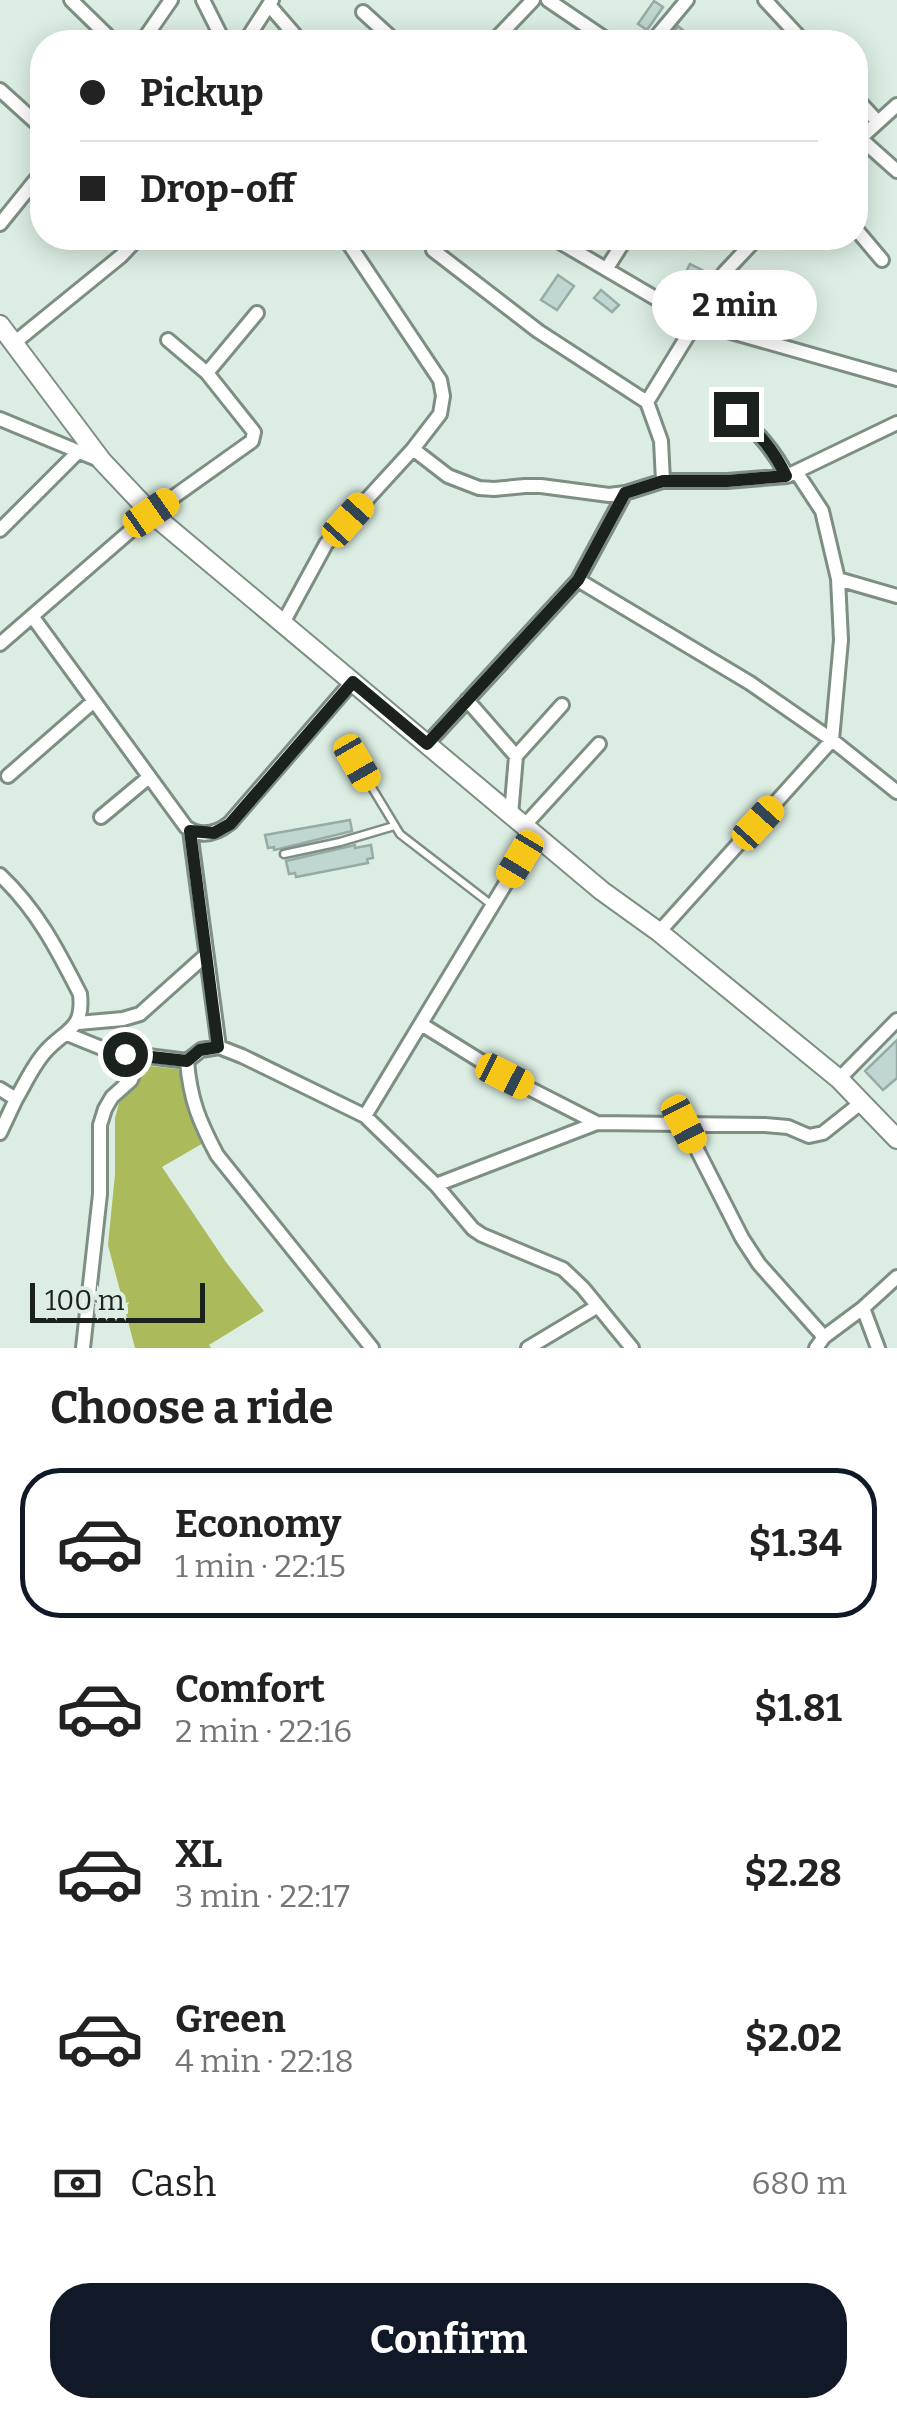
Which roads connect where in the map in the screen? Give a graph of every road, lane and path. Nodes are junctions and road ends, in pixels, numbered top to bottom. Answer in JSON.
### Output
{"nodes":[{"id":1,"x":71,"y":0,"type":"edge"},
{"id":2,"x":171,"y":0,"type":"edge"},
{"id":3,"x":203,"y":0,"type":"edge"},
{"id":4,"x":533,"y":0,"type":"edge"},
{"id":5,"x":548,"y":0,"type":"edge"},
{"id":6,"x":687,"y":0,"type":"edge"},
{"id":7,"x":765,"y":0,"type":"edge"},
{"id":8,"x":271,"y":2,"type":"edge"},
{"id":9,"x":363,"y":12,"type":"dead end"},
{"id":10,"x":102,"y":30,"type":"edge"},
{"id":11,"x":150,"y":30,"type":"edge"},
{"id":12,"x":218,"y":30,"type":"edge"},
{"id":13,"x":252,"y":30,"type":"edge"},
{"id":14,"x":291,"y":30,"type":"edge"},
{"id":15,"x":383,"y":30,"type":"edge"},
{"id":16,"x":504,"y":30,"type":"edge"},
{"id":17,"x":592,"y":30,"type":"edge"},
{"id":18,"x":662,"y":30,"type":"edge"},
{"id":19,"x":793,"y":30,"type":"edge"},
{"id":20,"x":0,"y":90,"type":"edge"},
{"id":21,"x":897,"y":105,"type":"edge"},
{"id":22,"x":868,"y":111,"type":"edge"},
{"id":23,"x":30,"y":117,"type":"edge"},
{"id":24,"x":878,"y":122,"type":"junction"},
{"id":25,"x":868,"y":131,"type":"edge"},
{"id":26,"x":868,"y":149,"type":"edge"},
{"id":27,"x":897,"y":171,"type":"edge"},
{"id":28,"x":30,"y":187,"type":"edge"},
{"id":29,"x":0,"y":224,"type":"edge"},
{"id":30,"x":868,"y":243,"type":"edge"},
{"id":31,"x":127,"y":250,"type":"edge"},
{"id":32,"x":353,"y":250,"type":"edge"},
{"id":33,"x":433,"y":250,"type":"edge"},
{"id":34,"x":574,"y":250,"type":"edge"},
{"id":35,"x":618,"y":250,"type":"edge"},
{"id":36,"x":747,"y":250,"type":"edge"},
{"id":37,"x":882,"y":260,"type":"dead end"},
{"id":38,"x":606,"y":268,"type":"junction"},
{"id":39,"x":257,"y":313,"type":"dead end"},
{"id":40,"x":693,"y":320,"type":"junction"},
{"id":41,"x":0,"y":325,"type":"edge"},
{"id":42,"x":168,"y":340,"type":"dead end"},
{"id":43,"x":14,"y":343,"type":"junction"},
{"id":44,"x":207,"y":373,"type":"junction"},
{"id":45,"x":897,"y":379,"type":"edge"},
{"id":46,"x":648,"y":402,"type":"junction"},
{"id":47,"x":736,"y":414,"type":"dead end"},
{"id":48,"x":897,"y":423,"type":"edge"},
{"id":49,"x":2,"y":424,"type":"edge"},
{"id":50,"x":413,"y":449,"type":"junction"},
{"id":51,"x":78,"y":452,"type":"junction"},
{"id":52,"x":102,"y":461,"type":"junction"},
{"id":53,"x":792,"y":475,"type":"junction"},
{"id":54,"x":663,"y":481,"type":"junction"},
{"id":55,"x":625,"y":493,"type":"junction"},
{"id":56,"x":151,"y":513,"type":"junction"},
{"id":57,"x":0,"y":530,"type":"edge"},
{"id":58,"x":578,"y":580,"type":"junction"},
{"id":59,"x":838,"y":580,"type":"junction"},
{"id":60,"x":897,"y":596,"type":"edge"},
{"id":61,"x":32,"y":616,"type":"junction"},
{"id":62,"x":284,"y":623,"type":"junction"},
{"id":63,"x":0,"y":644,"type":"edge"},
{"id":64,"x":353,"y":682,"type":"junction"},
{"id":65,"x":467,"y":700,"type":"junction"},
{"id":66,"x":94,"y":701,"type":"junction"},
{"id":67,"x":562,"y":705,"type":"dead end"},
{"id":68,"x":832,"y":740,"type":"junction"},
{"id":69,"x":427,"y":744,"type":"junction"},
{"id":70,"x":599,"y":744,"type":"dead end"},
{"id":71,"x":516,"y":756,"type":"junction"},
{"id":72,"x":357,"y":763,"type":"dead end"},
{"id":73,"x":8,"y":776,"type":"dead end"},
{"id":74,"x":149,"y":777,"type":"junction"},
{"id":75,"x":897,"y":792,"type":"edge"},
{"id":76,"x":101,"y":816,"type":"dead end"},
{"id":77,"x":394,"y":826,"type":"junction"},
{"id":78,"x":523,"y":826,"type":"junction"},
{"id":79,"x":190,"y":831,"type":"junction"},
{"id":80,"x":284,"y":854,"type":"dead end"},
{"id":81,"x":0,"y":875,"type":"edge"},
{"id":82,"x":492,"y":906,"type":"junction"},
{"id":83,"x":659,"y":932,"type":"junction"},
{"id":84,"x":206,"y":955,"type":"junction"},
{"id":85,"x":897,"y":1020,"type":"edge"},
{"id":86,"x":78,"y":1023,"type":"junction"},
{"id":87,"x":421,"y":1024,"type":"junction"},
{"id":88,"x":67,"y":1034,"type":"junction"},
{"id":89,"x":218,"y":1047,"type":"junction"},
{"id":90,"x":140,"y":1056,"type":"junction"},
{"id":91,"x":187,"y":1061,"type":"junction"},
{"id":92,"x":839,"y":1079,"type":"junction"},
{"id":93,"x":0,"y":1089,"type":"edge"},
{"id":94,"x":16,"y":1099,"type":"junction"},
{"id":95,"x":862,"y":1102,"type":"junction"},
{"id":96,"x":365,"y":1116,"type":"junction"},
{"id":97,"x":597,"y":1123,"type":"junction"},
{"id":98,"x":684,"y":1124,"type":"junction"},
{"id":99,"x":0,"y":1133,"type":"edge"},
{"id":100,"x":897,"y":1139,"type":"edge"},
{"id":101,"x":436,"y":1185,"type":"junction"},
{"id":102,"x":897,"y":1277,"type":"edge"},
{"id":103,"x":598,"y":1306,"type":"junction"},
{"id":104,"x":863,"y":1308,"type":"junction"},
{"id":105,"x":820,"y":1343,"type":"edge"},
{"id":106,"x":83,"y":1348,"type":"edge"},
{"id":107,"x":372,"y":1348,"type":"edge"},
{"id":108,"x":528,"y":1348,"type":"edge"},
{"id":109,"x":632,"y":1348,"type":"edge"},
{"id":110,"x":878,"y":1348,"type":"edge"}],
"edges":[{"from":1,"to":10,"type":"street"},
{"from":2,"to":11,"type":"street"},
{"from":3,"to":12,"type":"street"},
{"from":4,"to":16,"type":"street"},
{"from":5,"to":17,"type":"street"},
{"from":6,"to":18,"type":"street"},
{"from":7,"to":19,"type":"street"},
{"from":8,"to":13,"type":"street"},
{"from":8,"to":14,"type":"street"},
{"from":9,"to":15,"type":"street"},
{"from":20,"to":23,"type":"street"},
{"from":21,"to":24,"type":"street"},
{"from":22,"to":24,"type":"street"},
{"from":24,"to":25,"type":"street"},
{"from":26,"to":27,"type":"street"},
{"from":28,"to":29,"type":"street"},
{"from":30,"to":37,"type":"street"},
{"from":31,"to":43,"type":"street"},
{"from":32,"to":50,"type":"street"},
{"from":33,"to":46,"type":"street"},
{"from":34,"to":38,"type":"street"},
{"from":35,"to":38,"type":"street"},
{"from":36,"to":40,"type":"street"},
{"from":38,"to":40,"type":"street"},
{"from":39,"to":44,"type":"street"},
{"from":40,"to":45,"type":"street"},
{"from":40,"to":46,"type":"street"},
{"from":41,"to":43,"type":"street"},
{"from":42,"to":44,"type":"street"},
{"from":43,"to":52,"type":"street"},
{"from":44,"to":56,"type":"street"},
{"from":46,"to":54,"type":"street"},
{"from":47,"to":53,"type":"street"},
{"from":48,"to":53,"type":"street"},
{"from":49,"to":51,"type":"street"},
{"from":50,"to":55,"type":"street"},
{"from":50,"to":62,"type":"street"},
{"from":51,"to":52,"type":"street"},
{"from":51,"to":57,"type":"street"},
{"from":52,"to":56,"type":"street"},
{"from":53,"to":54,"type":"street"},
{"from":53,"to":59,"type":"street"},
{"from":54,"to":55,"type":"street"},
{"from":55,"to":58,"type":"street"},
{"from":56,"to":61,"type":"street"},
{"from":56,"to":62,"type":"street"},
{"from":58,"to":65,"type":"street"},
{"from":58,"to":68,"type":"street"},
{"from":59,"to":60,"type":"street"},
{"from":59,"to":68,"type":"street"},
{"from":61,"to":63,"type":"street"},
{"from":61,"to":66,"type":"street"},
{"from":62,"to":64,"type":"street"},
{"from":64,"to":69,"type":"street"},
{"from":64,"to":79,"type":"street"},
{"from":65,"to":69,"type":"street"},
{"from":65,"to":71,"type":"street"},
{"from":66,"to":73,"type":"street"},
{"from":66,"to":74,"type":"street"},
{"from":67,"to":71,"type":"street"},
{"from":68,"to":75,"type":"street"},
{"from":68,"to":83,"type":"street"},
{"from":69,"to":78,"type":"street"},
{"from":70,"to":78,"type":"street"},
{"from":71,"to":78,"type":"street"},
{"from":72,"to":77,"type":"lane"},
{"from":74,"to":76,"type":"street"},
{"from":74,"to":79,"type":"street"},
{"from":77,"to":80,"type":"lane"},
{"from":77,"to":82,"type":"lane"},
{"from":78,"to":82,"type":"street"},
{"from":78,"to":83,"type":"street"},
{"from":79,"to":84,"type":"street"},
{"from":81,"to":86,"type":"street"},
{"from":82,"to":87,"type":"street"},
{"from":83,"to":92,"type":"street"},
{"from":84,"to":86,"type":"street"},
{"from":84,"to":89,"type":"street"},
{"from":85,"to":92,"type":"street"},
{"from":86,"to":88,"type":"street"},
{"from":87,"to":96,"type":"street"},
{"from":87,"to":97,"type":"street"},
{"from":88,"to":90,"type":"street"},
{"from":88,"to":94,"type":"street"},
{"from":89,"to":91,"type":"street"},
{"from":89,"to":96,"type":"street"},
{"from":90,"to":91,"type":"street"},
{"from":90,"to":106,"type":"street"},
{"from":91,"to":107,"type":"street"},
{"from":92,"to":95,"type":"street"},
{"from":93,"to":94,"type":"street"},
{"from":94,"to":99,"type":"street"},
{"from":95,"to":98,"type":"street"},
{"from":95,"to":100,"type":"street"},
{"from":96,"to":101,"type":"street"},
{"from":97,"to":98,"type":"street"},
{"from":97,"to":101,"type":"street"},
{"from":98,"to":105,"type":"street"},
{"from":101,"to":103,"type":"street"},
{"from":102,"to":104,"type":"street"},
{"from":103,"to":108,"type":"street"},
{"from":103,"to":109,"type":"street"},
{"from":104,"to":105,"type":"street"},
{"from":104,"to":110,"type":"street"}]}
